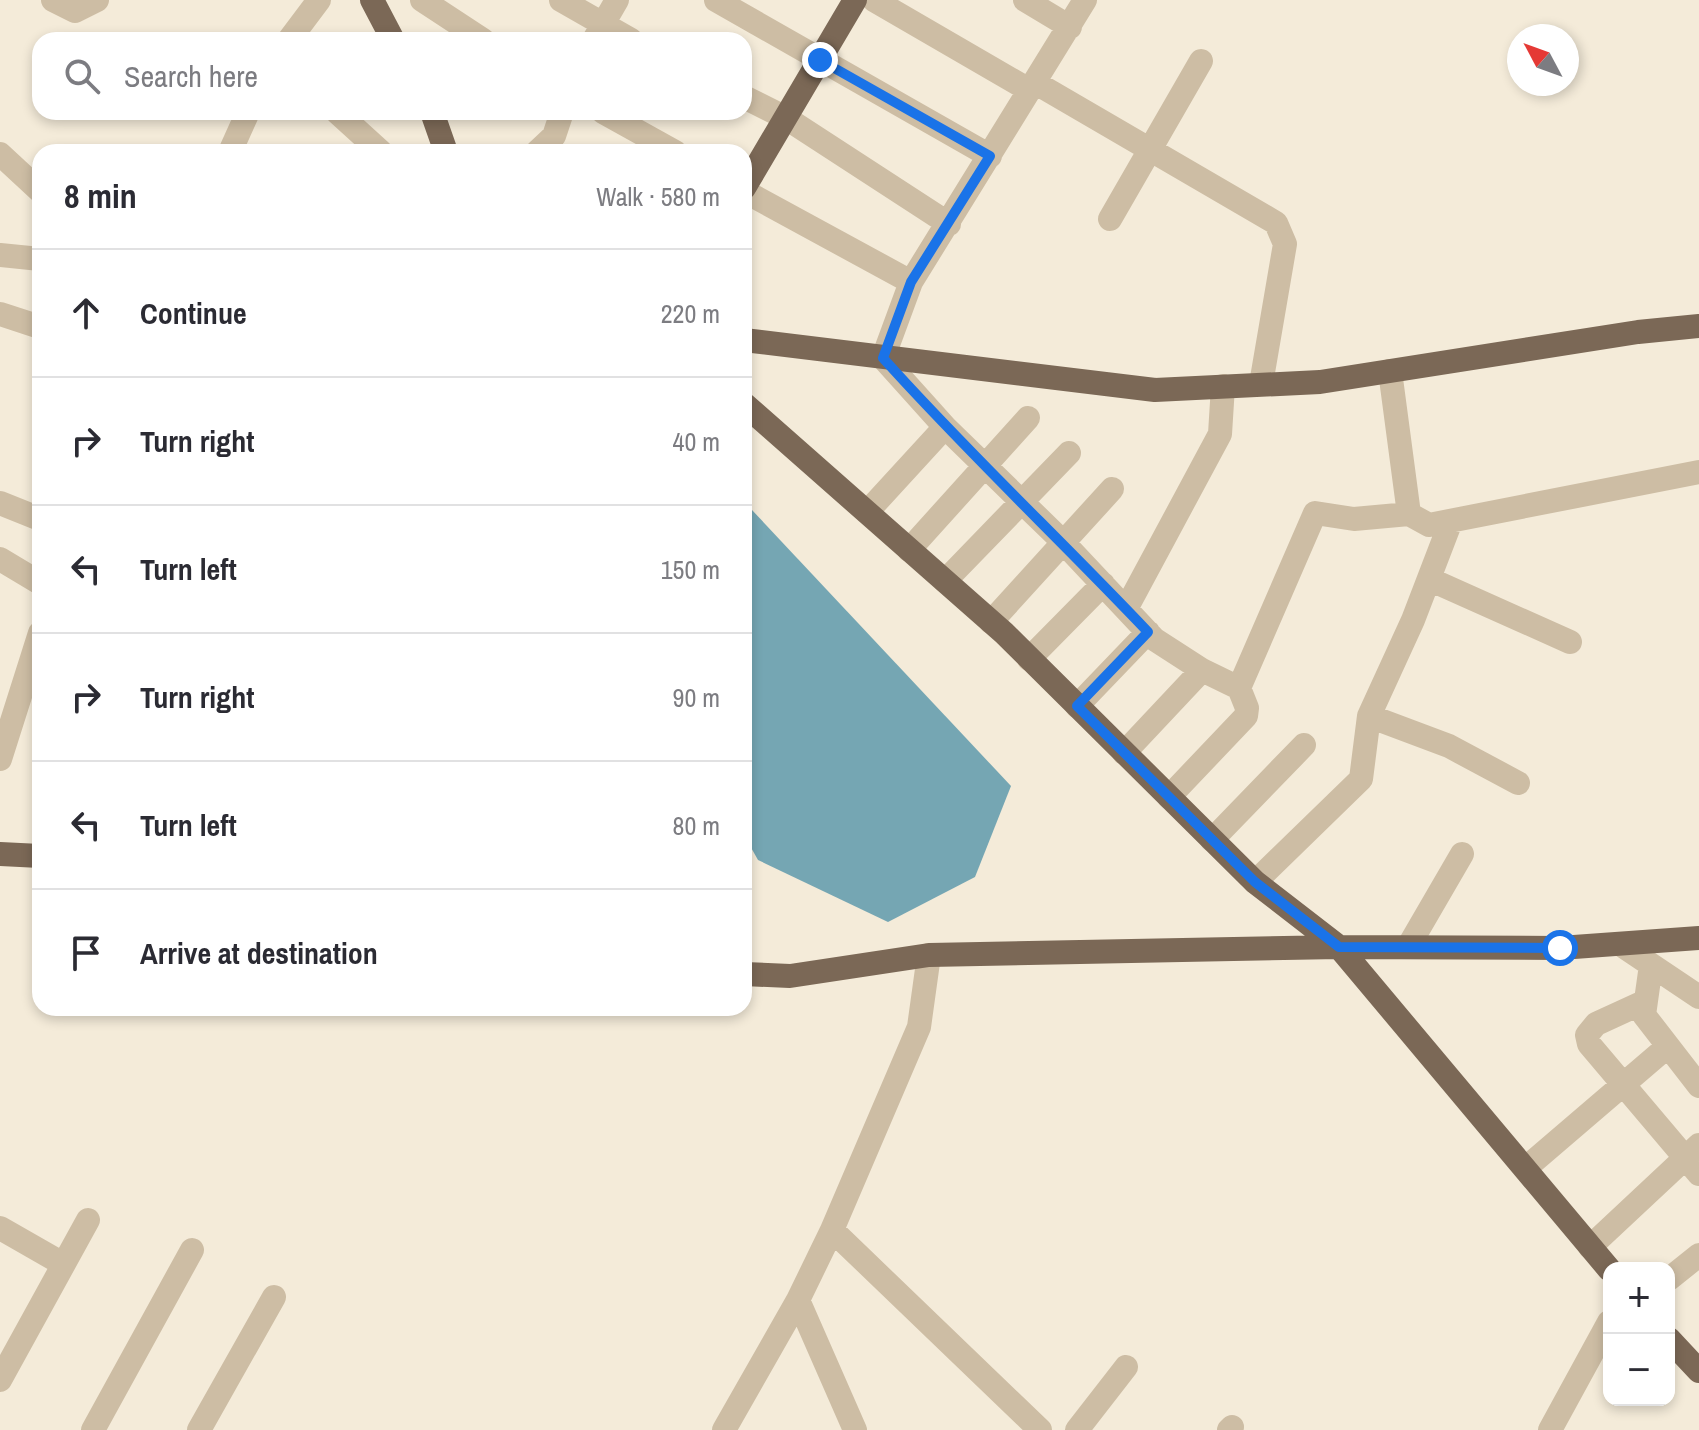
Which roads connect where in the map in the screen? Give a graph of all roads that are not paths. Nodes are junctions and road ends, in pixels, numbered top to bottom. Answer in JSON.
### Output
{"nodes":[{"id":1,"x":53,"y":0,"type":"edge"},
{"id":2,"x":97,"y":0,"type":"edge"},
{"id":3,"x":319,"y":0,"type":"edge"},
{"id":4,"x":372,"y":0,"type":"edge"},
{"id":5,"x":422,"y":0,"type":"edge"},
{"id":6,"x":561,"y":0,"type":"edge"},
{"id":7,"x":617,"y":0,"type":"edge"},
{"id":8,"x":716,"y":0,"type":"edge"},
{"id":9,"x":855,"y":0,"type":"edge"},
{"id":10,"x":874,"y":0,"type":"edge"},
{"id":11,"x":1025,"y":0,"type":"edge"},
{"id":12,"x":1085,"y":0,"type":"edge"},
{"id":13,"x":1070,"y":27,"type":"junction"},
{"id":14,"x":295,"y":32,"type":"edge"},
{"id":15,"x":389,"y":32,"type":"edge"},
{"id":16,"x":471,"y":32,"type":"edge"},
{"id":17,"x":597,"y":32,"type":"edge"},
{"id":18,"x":599,"y":32,"type":"edge"},
{"id":19,"x":820,"y":60,"type":"junction"},
{"id":20,"x":1201,"y":61,"type":"dead end"},
{"id":21,"x":1032,"y":86,"type":"junction"},
{"id":22,"x":752,"y":101,"type":"edge"},
{"id":23,"x":786,"y":118,"type":"junction"},
{"id":24,"x":244,"y":120,"type":"edge"},
{"id":25,"x":346,"y":120,"type":"edge"},
{"id":26,"x":435,"y":120,"type":"edge"},
{"id":27,"x":559,"y":120,"type":"edge"},
{"id":28,"x":617,"y":120,"type":"edge"},
{"id":29,"x":234,"y":144,"type":"edge"},
{"id":30,"x":372,"y":144,"type":"edge"},
{"id":31,"x":443,"y":144,"type":"edge"},
{"id":32,"x":546,"y":144,"type":"edge"},
{"id":33,"x":661,"y":144,"type":"edge"},
{"id":34,"x":1149,"y":147,"type":"junction"},
{"id":35,"x":0,"y":154,"type":"edge"},
{"id":36,"x":990,"y":156,"type":"junction"},
{"id":37,"x":752,"y":175,"type":"edge"},
{"id":38,"x":32,"y":184,"type":"edge"},
{"id":39,"x":752,"y":193,"type":"edge"},
{"id":40,"x":1110,"y":219,"type":"dead end"},
{"id":41,"x":949,"y":224,"type":"junction"},
{"id":42,"x":0,"y":255,"type":"edge"},
{"id":43,"x":32,"y":258,"type":"edge"},
{"id":44,"x":911,"y":282,"type":"junction"},
{"id":45,"x":0,"y":314,"type":"edge"},
{"id":46,"x":32,"y":324,"type":"edge"},
{"id":47,"x":1699,"y":326,"type":"edge"},
{"id":48,"x":752,"y":341,"type":"edge"},
{"id":49,"x":883,"y":358,"type":"junction"},
{"id":50,"x":1390,"y":371,"type":"junction"},
{"id":51,"x":1261,"y":384,"type":"junction"},
{"id":52,"x":1223,"y":386,"type":"junction"},
{"id":53,"x":752,"y":411,"type":"edge"},
{"id":54,"x":1028,"y":418,"type":"dead end"},
{"id":55,"x":945,"y":427,"type":"junction"},
{"id":56,"x":1069,"y":453,"type":"dead end"},
{"id":57,"x":985,"y":466,"type":"junction"},
{"id":58,"x":1699,"y":472,"type":"edge"},
{"id":59,"x":1112,"y":489,"type":"dead end"},
{"id":60,"x":1022,"y":502,"type":"junction"},
{"id":61,"x":0,"y":503,"type":"edge"},
{"id":62,"x":867,"y":512,"type":"junction"},
{"id":63,"x":1409,"y":514,"type":"junction"},
{"id":64,"x":32,"y":516,"type":"edge"},
{"id":65,"x":1451,"y":521,"type":"junction"},
{"id":66,"x":1064,"y":544,"type":"junction"},
{"id":67,"x":909,"y":550,"type":"junction"},
{"id":68,"x":0,"y":559,"type":"edge"},
{"id":69,"x":32,"y":578,"type":"edge"},
{"id":70,"x":1429,"y":579,"type":"junction"},
{"id":71,"x":945,"y":581,"type":"junction"},
{"id":72,"x":1103,"y":584,"type":"junction"},
{"id":73,"x":1126,"y":609,"type":"junction"},
{"id":74,"x":991,"y":622,"type":"junction"},
{"id":75,"x":1148,"y":632,"type":"junction"},
{"id":76,"x":1570,"y":642,"type":"dead end"},
{"id":77,"x":32,"y":657,"type":"edge"},
{"id":78,"x":1029,"y":659,"type":"junction"},
{"id":79,"x":1202,"y":670,"type":"junction"},
{"id":80,"x":1239,"y":688,"type":"junction"},
{"id":81,"x":1077,"y":706,"type":"junction"},
{"id":82,"x":1369,"y":716,"type":"junction"},
{"id":83,"x":1304,"y":745,"type":"dead end"},
{"id":84,"x":1124,"y":753,"type":"junction"},
{"id":85,"x":0,"y":759,"type":"edge"},
{"id":86,"x":1518,"y":783,"type":"dead end"},
{"id":87,"x":1169,"y":797,"type":"junction"},
{"id":88,"x":1212,"y":840,"type":"junction"},
{"id":89,"x":0,"y":854,"type":"edge"},
{"id":90,"x":1462,"y":854,"type":"dead end"},
{"id":91,"x":32,"y":856,"type":"edge"},
{"id":92,"x":1255,"y":882,"type":"junction"},
{"id":93,"x":1699,"y":938,"type":"edge"},
{"id":94,"x":1620,"y":944,"type":"junction"},
{"id":95,"x":1339,"y":947,"type":"junction"},
{"id":96,"x":1408,"y":947,"type":"junction"},
{"id":97,"x":929,"y":955,"type":"junction"},
{"id":98,"x":1651,"y":965,"type":"junction"},
{"id":99,"x":752,"y":974,"type":"edge"},
{"id":100,"x":1698,"y":998,"type":"edge"},
{"id":101,"x":1644,"y":1002,"type":"junction"},
{"id":102,"x":1667,"y":1047,"type":"junction"},
{"id":103,"x":1623,"y":1085,"type":"junction"},
{"id":104,"x":1699,"y":1086,"type":"edge"},
{"id":105,"x":1694,"y":1158,"type":"edge"},
{"id":106,"x":1527,"y":1167,"type":"junction"},
{"id":107,"x":88,"y":1220,"type":"dead end"},
{"id":108,"x":0,"y":1228,"type":"edge"},
{"id":109,"x":832,"y":1230,"type":"junction"},
{"id":110,"x":1578,"y":1231,"type":"junction"},
{"id":111,"x":192,"y":1250,"type":"dead end"},
{"id":112,"x":1699,"y":1255,"type":"edge"},
{"id":113,"x":1603,"y":1262,"type":"edge"},
{"id":114,"x":63,"y":1264,"type":"junction"},
{"id":115,"x":1675,"y":1274,"type":"edge"},
{"id":116,"x":274,"y":1297,"type":"dead end"},
{"id":117,"x":798,"y":1300,"type":"junction"},
{"id":118,"x":1603,"y":1333,"type":"edge"},
{"id":119,"x":8,"y":1348,"type":"edge"},
{"id":120,"x":1126,"y":1367,"type":"dead end"},
{"id":121,"x":0,"y":1380,"type":"edge"},
{"id":122,"x":93,"y":1430,"type":"edge"},
{"id":123,"x":199,"y":1430,"type":"edge"},
{"id":124,"x":724,"y":1430,"type":"edge"},
{"id":125,"x":855,"y":1430,"type":"edge"},
{"id":126,"x":1040,"y":1430,"type":"edge"},
{"id":127,"x":1077,"y":1430,"type":"edge"},
{"id":128,"x":1550,"y":1430,"type":"edge"}],
"edges":[{"from":1,"to":2,"type":"street"},
{"from":3,"to":14,"type":"street"},
{"from":4,"to":15,"type":"main road"},
{"from":5,"to":16,"type":"street"},
{"from":6,"to":17,"type":"street"},
{"from":7,"to":18,"type":"street"},
{"from":8,"to":19,"type":"street"},
{"from":9,"to":19,"type":"main road"},
{"from":10,"to":21,"type":"street"},
{"from":11,"to":13,"type":"street"},
{"from":12,"to":13,"type":"street"},
{"from":13,"to":21,"type":"street"},
{"from":19,"to":23,"type":"main road"},
{"from":19,"to":36,"type":"street"},
{"from":20,"to":34,"type":"street"},
{"from":21,"to":34,"type":"street"},
{"from":21,"to":36,"type":"street"},
{"from":22,"to":23,"type":"street"},
{"from":23,"to":37,"type":"main road"},
{"from":23,"to":41,"type":"street"},
{"from":24,"to":29,"type":"street"},
{"from":25,"to":30,"type":"street"},
{"from":26,"to":31,"type":"main road"},
{"from":27,"to":32,"type":"street"},
{"from":28,"to":33,"type":"street"},
{"from":34,"to":40,"type":"street"},
{"from":34,"to":51,"type":"street"},
{"from":35,"to":38,"type":"street"},
{"from":36,"to":41,"type":"street"},
{"from":39,"to":44,"type":"street"},
{"from":41,"to":44,"type":"street"},
{"from":42,"to":43,"type":"street"},
{"from":44,"to":49,"type":"street"},
{"from":45,"to":46,"type":"street"},
{"from":47,"to":50,"type":"main road"},
{"from":48,"to":49,"type":"main road"},
{"from":49,"to":52,"type":"main road"},
{"from":49,"to":55,"type":"street"},
{"from":50,"to":51,"type":"main road"},
{"from":50,"to":63,"type":"street"},
{"from":51,"to":52,"type":"main road"},
{"from":52,"to":73,"type":"street"},
{"from":53,"to":62,"type":"main road"},
{"from":54,"to":57,"type":"street"},
{"from":55,"to":57,"type":"street"},
{"from":55,"to":62,"type":"street"},
{"from":56,"to":60,"type":"street"},
{"from":57,"to":60,"type":"street"},
{"from":57,"to":67,"type":"street"},
{"from":58,"to":65,"type":"street"},
{"from":59,"to":66,"type":"street"},
{"from":60,"to":66,"type":"street"},
{"from":60,"to":71,"type":"street"},
{"from":61,"to":64,"type":"street"},
{"from":62,"to":67,"type":"main road"},
{"from":63,"to":65,"type":"street"},
{"from":63,"to":80,"type":"street"},
{"from":65,"to":70,"type":"street"},
{"from":66,"to":72,"type":"street"},
{"from":66,"to":74,"type":"street"},
{"from":67,"to":71,"type":"main road"},
{"from":68,"to":69,"type":"street"},
{"from":70,"to":76,"type":"street"},
{"from":70,"to":82,"type":"street"},
{"from":71,"to":74,"type":"main road"},
{"from":72,"to":73,"type":"street"},
{"from":72,"to":78,"type":"street"},
{"from":73,"to":75,"type":"street"},
{"from":74,"to":78,"type":"main road"},
{"from":75,"to":79,"type":"street"},
{"from":75,"to":81,"type":"street"},
{"from":77,"to":85,"type":"street"},
{"from":78,"to":81,"type":"main road"},
{"from":79,"to":80,"type":"street"},
{"from":79,"to":84,"type":"street"},
{"from":80,"to":87,"type":"street"},
{"from":81,"to":84,"type":"main road"},
{"from":82,"to":86,"type":"street"},
{"from":82,"to":92,"type":"street"},
{"from":83,"to":88,"type":"street"},
{"from":84,"to":87,"type":"main road"},
{"from":87,"to":88,"type":"main road"},
{"from":88,"to":92,"type":"main road"},
{"from":89,"to":91,"type":"main road"},
{"from":90,"to":96,"type":"street"},
{"from":92,"to":95,"type":"main road"},
{"from":93,"to":94,"type":"main road"},
{"from":94,"to":96,"type":"main road"},
{"from":94,"to":98,"type":"street"},
{"from":95,"to":96,"type":"main road"},
{"from":95,"to":97,"type":"main road"},
{"from":95,"to":106,"type":"main road"},
{"from":97,"to":99,"type":"main road"},
{"from":97,"to":109,"type":"street"},
{"from":98,"to":100,"type":"street"},
{"from":98,"to":101,"type":"street"},
{"from":101,"to":102,"type":"street"},
{"from":101,"to":103,"type":"street"},
{"from":102,"to":103,"type":"street"},
{"from":102,"to":104,"type":"street"},
{"from":103,"to":105,"type":"street"},
{"from":103,"to":106,"type":"street"},
{"from":105,"to":110,"type":"street"},
{"from":106,"to":110,"type":"main road"},
{"from":107,"to":114,"type":"street"},
{"from":108,"to":114,"type":"street"},
{"from":109,"to":117,"type":"street"},
{"from":109,"to":126,"type":"street"},
{"from":110,"to":113,"type":"main road"},
{"from":111,"to":122,"type":"street"},
{"from":112,"to":115,"type":"street"},
{"from":114,"to":119,"type":"street"},
{"from":116,"to":123,"type":"street"},
{"from":117,"to":124,"type":"street"},
{"from":117,"to":125,"type":"street"},
{"from":118,"to":128,"type":"street"},
{"from":119,"to":121,"type":"street"},
{"from":120,"to":127,"type":"street"}]}
